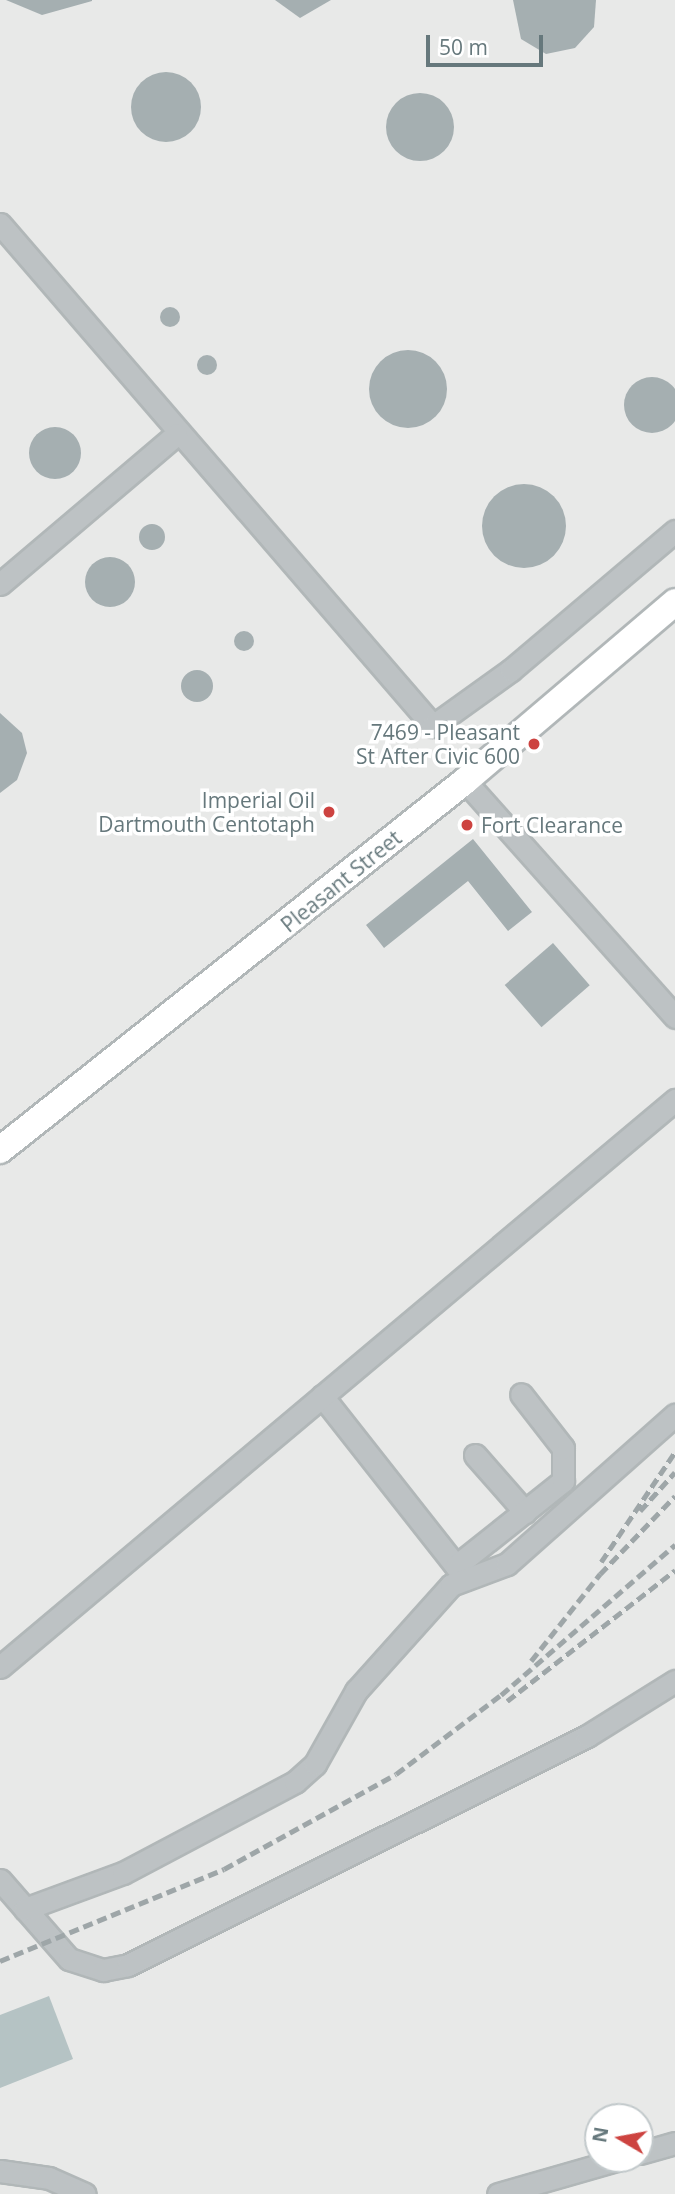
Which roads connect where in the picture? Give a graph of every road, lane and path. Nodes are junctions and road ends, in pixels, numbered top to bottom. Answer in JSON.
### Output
{"nodes":[{"id":1,"x":0,"y":224,"type":"edge"},
{"id":2,"x":176,"y":435,"type":"junction"},
{"id":3,"x":675,"y":531,"type":"edge"},
{"id":4,"x":0,"y":584,"type":"edge"},
{"id":5,"x":675,"y":602,"type":"edge"},
{"id":6,"x":465,"y":781,"type":"junction"},
{"id":7,"x":675,"y":1017,"type":"edge"},
{"id":8,"x":675,"y":1100,"type":"edge"},
{"id":9,"x":0,"y":1150,"type":"edge"},
{"id":10,"x":521,"y":1394,"type":"dead end"},
{"id":11,"x":322,"y":1396,"type":"junction"},
{"id":12,"x":675,"y":1415,"type":"edge"},
{"id":13,"x":475,"y":1455,"type":"dead end"},
{"id":14,"x":525,"y":1511,"type":"junction"},
{"id":15,"x":461,"y":1573,"type":"junction"},
{"id":16,"x":0,"y":1667,"type":"edge"},
{"id":17,"x":675,"y":1681,"type":"edge"},
{"id":18,"x":0,"y":1880,"type":"edge"},
{"id":19,"x":25,"y":1909,"type":"junction"},
{"id":20,"x":675,"y":2143,"type":"edge"},
{"id":21,"x":654,"y":2149,"type":"edge"},
{"id":22,"x":584,"y":2169,"type":"edge"},
{"id":23,"x":0,"y":2171,"type":"edge"},
{"id":24,"x":85,"y":2194,"type":"edge"},
{"id":25,"x":498,"y":2194,"type":"edge"}],
"edges":[{"from":1,"to":2,"type":"lane"},
{"from":2,"to":3,"type":"lane"},
{"from":2,"to":4,"type":"lane"},
{"from":5,"to":6,"type":"main road","name":"Pleasant Street"},
{"from":6,"to":7,"type":"lane"},
{"from":6,"to":9,"type":"main road","name":"Pleasant Street"},
{"from":8,"to":11,"type":"lane"},
{"from":10,"to":14,"type":"lane"},
{"from":11,"to":15,"type":"lane"},
{"from":11,"to":16,"type":"lane"},
{"from":12,"to":15,"type":"lane"},
{"from":13,"to":14,"type":"lane"},
{"from":14,"to":15,"type":"lane"},
{"from":15,"to":19,"type":"lane"},
{"from":17,"to":19,"type":"lane"},
{"from":18,"to":19,"type":"lane"},
{"from":20,"to":21,"type":"lane"},
{"from":22,"to":25,"type":"lane"},
{"from":23,"to":24,"type":"lane"}]}
